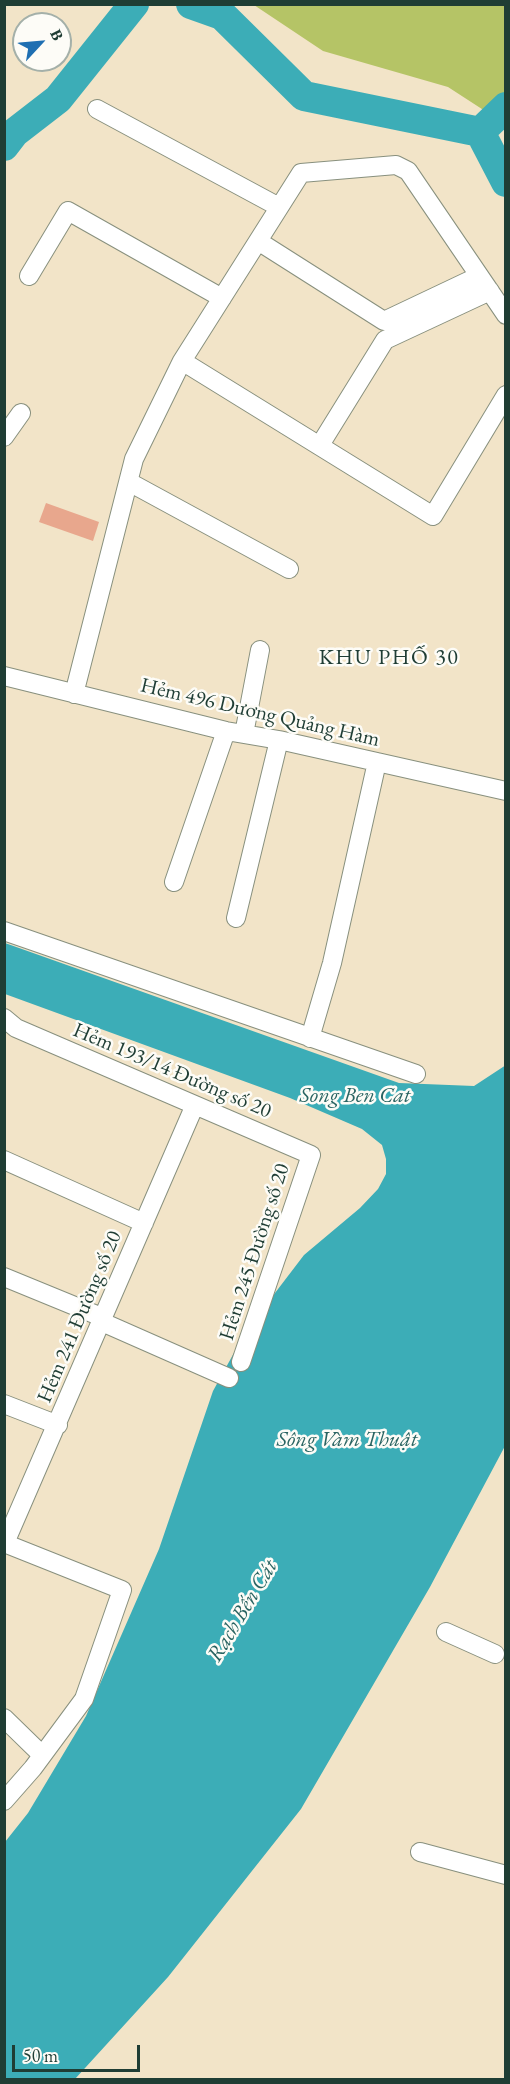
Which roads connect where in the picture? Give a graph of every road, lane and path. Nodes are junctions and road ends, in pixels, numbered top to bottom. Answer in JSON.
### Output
{"nodes":[{"id":1,"x":97,"y":109,"type":"dead end"},
{"id":2,"x":279,"y":207,"type":"junction"},
{"id":3,"x":258,"y":241,"type":"junction"},
{"id":4,"x":29,"y":276,"type":"dead end"},
{"id":5,"x":479,"y":276,"type":"junction"},
{"id":6,"x":490,"y":291,"type":"junction"},
{"id":7,"x":222,"y":298,"type":"junction"},
{"id":8,"x":506,"y":315,"type":"edge"},
{"id":9,"x":384,"y":321,"type":"junction"},
{"id":10,"x":385,"y":340,"type":"junction"},
{"id":11,"x":182,"y":361,"type":"junction"},
{"id":12,"x":506,"y":395,"type":"edge"},
{"id":13,"x":21,"y":413,"type":"dead end"},
{"id":14,"x":4,"y":437,"type":"edge"},
{"id":15,"x":320,"y":445,"type":"junction"},
{"id":16,"x":129,"y":482,"type":"junction"},
{"id":17,"x":289,"y":569,"type":"dead end"},
{"id":18,"x":260,"y":650,"type":"dead end"},
{"id":19,"x":4,"y":676,"type":"edge"},
{"id":20,"x":74,"y":694,"type":"junction"},
{"id":21,"x":235,"y":732,"type":"junction"},
{"id":22,"x":279,"y":740,"type":"junction"},
{"id":23,"x":377,"y":762,"type":"junction"},
{"id":24,"x":505,"y":786,"type":"edge"},
{"id":25,"x":174,"y":882,"type":"dead end"},
{"id":26,"x":236,"y":918,"type":"dead end"},
{"id":27,"x":4,"y":931,"type":"edge"},
{"id":28,"x":8,"y":1026,"type":"edge"},
{"id":29,"x":310,"y":1038,"type":"junction"},
{"id":30,"x":416,"y":1074,"type":"dead end"},
{"id":31,"x":194,"y":1107,"type":"junction"},
{"id":32,"x":311,"y":1155,"type":"joint"},
{"id":33,"x":4,"y":1160,"type":"edge"},
{"id":34,"x":144,"y":1223,"type":"junction"},
{"id":35,"x":4,"y":1277,"type":"edge"},
{"id":36,"x":103,"y":1320,"type":"junction"},
{"id":37,"x":241,"y":1362,"type":"dead end"},
{"id":38,"x":229,"y":1378,"type":"dead end"},
{"id":39,"x":4,"y":1404,"type":"edge"},
{"id":40,"x":58,"y":1425,"type":"junction"},
{"id":41,"x":5,"y":1543,"type":"edge"},
{"id":42,"x":446,"y":1632,"type":"dead end"},
{"id":43,"x":495,"y":1654,"type":"dead end"},
{"id":44,"x":4,"y":1718,"type":"edge"},
{"id":45,"x":42,"y":1755,"type":"junction"},
{"id":46,"x":4,"y":1801,"type":"edge"},
{"id":47,"x":420,"y":1852,"type":"dead end"},
{"id":48,"x":506,"y":1875,"type":"edge"}],
"edges":[{"from":1,"to":2,"type":"street"},
{"from":2,"to":3,"type":"street"},
{"from":2,"to":5,"type":"street"},
{"from":3,"to":7,"type":"street"},
{"from":3,"to":9,"type":"street"},
{"from":4,"to":7,"type":"street"},
{"from":5,"to":6,"type":"street"},
{"from":5,"to":9,"type":"street"},
{"from":6,"to":8,"type":"street"},
{"from":6,"to":10,"type":"street"},
{"from":7,"to":11,"type":"street"},
{"from":9,"to":10,"type":"street"},
{"from":10,"to":15,"type":"street"},
{"from":11,"to":15,"type":"street"},
{"from":11,"to":16,"type":"street"},
{"from":12,"to":15,"type":"street"},
{"from":13,"to":14,"type":"street"},
{"from":16,"to":17,"type":"street"},
{"from":16,"to":20,"type":"street"},
{"from":18,"to":21,"type":"street"},
{"from":19,"to":20,"type":"street","name":"Hẻm 496 Dương Quảng Hàm"},
{"from":20,"to":21,"type":"street","name":"Hẻm 496 Dương Quảng Hàm"},
{"from":21,"to":22,"type":"street","name":"Hẻm 496 Dương Quảng Hàm"},
{"from":21,"to":25,"type":"street"},
{"from":22,"to":23,"type":"street","name":"Hẻm 496 Dương Quảng Hàm"},
{"from":22,"to":26,"type":"street"},
{"from":23,"to":24,"type":"street","name":"Hẻm 496 Dương Quảng Hàm"},
{"from":23,"to":29,"type":"street"},
{"from":27,"to":29,"type":"street"},
{"from":28,"to":31,"type":"street","name":"Hẻm 193/14 Đường số 20"},
{"from":29,"to":30,"type":"street"},
{"from":31,"to":32,"type":"street","name":"Hẻm 193/14 Đường số 20"},
{"from":31,"to":34,"type":"street","name":"Hẻm 241 Đường số 20"},
{"from":32,"to":37,"type":"street","name":"Hẻm 245 Đường số 20"},
{"from":33,"to":34,"type":"street"},
{"from":34,"to":36,"type":"street","name":"Hẻm 241 Đường số 20"},
{"from":35,"to":36,"type":"street"},
{"from":36,"to":38,"type":"street"},
{"from":36,"to":40,"type":"street","name":"Hẻm 241 Đường số 20"},
{"from":39,"to":40,"type":"street"},
{"from":40,"to":41,"type":"street","name":"Hẻm 241 Đường số 20"},
{"from":41,"to":45,"type":"street"},
{"from":42,"to":43,"type":"street"},
{"from":44,"to":45,"type":"street"},
{"from":45,"to":46,"type":"street"},
{"from":47,"to":48,"type":"street"}]}
